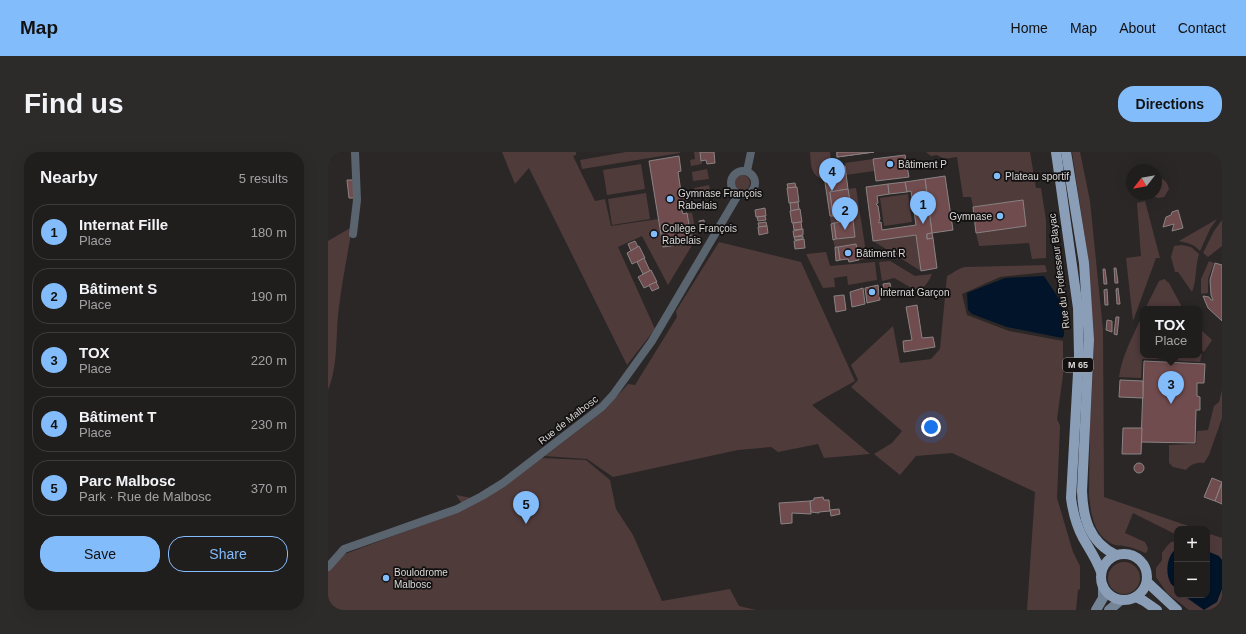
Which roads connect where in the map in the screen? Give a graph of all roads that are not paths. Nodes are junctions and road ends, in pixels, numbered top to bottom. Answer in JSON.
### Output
{"nodes":[{"id":1,"x":355,"y":152,"type":"edge"},
{"id":2,"x":751,"y":152,"type":"edge"},
{"id":3,"x":1056,"y":152,"type":"edge"},
{"id":4,"x":1066,"y":152,"type":"edge"},
{"id":5,"x":747,"y":172,"type":"junction"},
{"id":6,"x":738,"y":195,"type":"junction"},
{"id":7,"x":353,"y":234,"type":"dead end"},
{"id":8,"x":1116,"y":554,"type":"junction"},
{"id":9,"x":329,"y":566,"type":"edge"},
{"id":10,"x":1101,"y":572,"type":"junction"},
{"id":11,"x":1147,"y":582,"type":"junction"},
{"id":12,"x":1103,"y":586,"type":"junction"},
{"id":13,"x":1136,"y":597,"type":"junction"},
{"id":14,"x":1121,"y":600,"type":"junction"},
{"id":15,"x":1096,"y":610,"type":"edge"},
{"id":16,"x":1109,"y":610,"type":"edge"},
{"id":17,"x":1157,"y":610,"type":"edge"},
{"id":18,"x":1177,"y":610,"type":"edge"}],
"edges":[{"from":1,"to":7,"type":"street"},
{"from":2,"to":5,"type":"street"},
{"from":3,"to":10,"type":"main road","name":"Rue du Professeur Blayac","number":"M 65"},
{"from":4,"to":8,"type":"main road","number":"M 65"},
{"from":5,"to":6,"type":"street"},
{"from":5,"to":6,"type":"street"},
{"from":6,"to":9,"type":"street","name":"Rue de Malbosc"},
{"from":8,"to":10,"type":"main road"},
{"from":8,"to":11,"type":"main road"},
{"from":10,"to":12,"type":"main road"},
{"from":11,"to":13,"type":"main road"},
{"from":11,"to":18,"type":"main road"},
{"from":12,"to":14,"type":"main road"},
{"from":12,"to":15,"type":"main road"},
{"from":13,"to":14,"type":"main road"},
{"from":13,"to":17,"type":"main road"},
{"from":14,"to":16,"type":"main road"}]}
